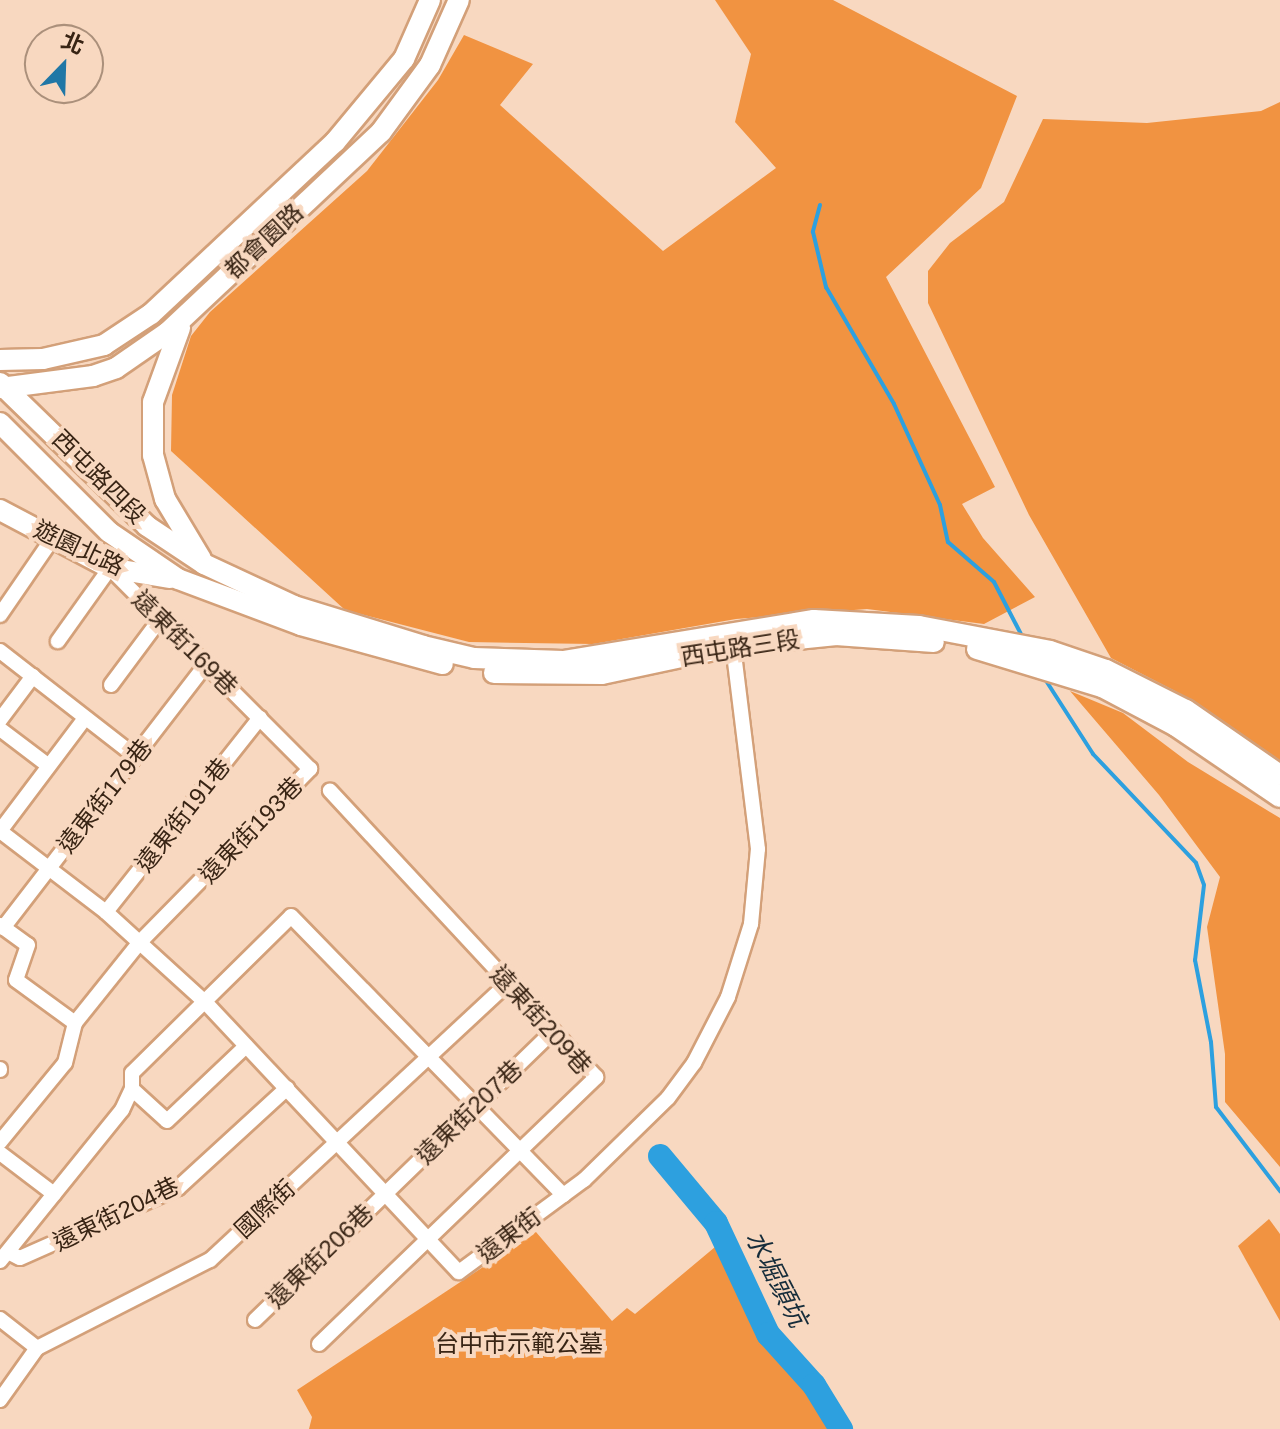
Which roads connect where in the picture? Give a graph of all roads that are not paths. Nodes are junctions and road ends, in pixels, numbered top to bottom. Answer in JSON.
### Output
{"nodes":[{"id":1,"x":430,"y":0,"type":"edge"},
{"id":2,"x":459,"y":0,"type":"edge"},
{"id":3,"x":196,"y":305,"type":"junction"},
{"id":4,"x":0,"y":360,"type":"edge"},
{"id":5,"x":3,"y":387,"type":"edge"},
{"id":6,"x":0,"y":423,"type":"edge"},
{"id":7,"x":72,"y":491,"type":"junction"},
{"id":8,"x":0,"y":510,"type":"edge"},
{"id":9,"x":53,"y":538,"type":"junction"},
{"id":10,"x":204,"y":564,"type":"junction"},
{"id":11,"x":110,"y":568,"type":"junction"},
{"id":12,"x":178,"y":579,"type":"junction"},
{"id":13,"x":0,"y":615,"type":"edge"},
{"id":14,"x":161,"y":618,"type":"junction"},
{"id":15,"x":732,"y":638,"type":"junction"},
{"id":16,"x":58,"y":641,"type":"dead end"},
{"id":17,"x":0,"y":651,"type":"edge"},
{"id":18,"x":206,"y":664,"type":"junction"},
{"id":19,"x":33,"y":676,"type":"junction"},
{"id":20,"x":111,"y":685,"type":"dead end"},
{"id":21,"x":85,"y":718,"type":"junction"},
{"id":22,"x":260,"y":718,"type":"junction"},
{"id":23,"x":0,"y":720,"type":"edge"},
{"id":24,"x":0,"y":729,"type":"edge"},
{"id":25,"x":135,"y":756,"type":"junction"},
{"id":26,"x":49,"y":766,"type":"junction"},
{"id":27,"x":1280,"y":775,"type":"edge"},
{"id":28,"x":330,"y":791,"type":"dead end"},
{"id":29,"x":1280,"y":797,"type":"edge"},
{"id":30,"x":0,"y":831,"type":"edge"},
{"id":31,"x":49,"y":868,"type":"junction"},
{"id":32,"x":106,"y":912,"type":"junction"},
{"id":33,"x":2,"y":926,"type":"edge"},
{"id":34,"x":140,"y":942,"type":"junction"},
{"id":35,"x":508,"y":983,"type":"junction"},
{"id":36,"x":206,"y":1003,"type":"junction"},
{"id":37,"x":75,"y":1023,"type":"junction"},
{"id":38,"x":553,"y":1031,"type":"junction"},
{"id":39,"x":246,"y":1046,"type":"junction"},
{"id":40,"x":427,"y":1058,"type":"junction"},
{"id":41,"x":287,"y":1088,"type":"junction"},
{"id":42,"x":132,"y":1089,"type":"junction"},
{"id":43,"x":476,"y":1107,"type":"junction"},
{"id":44,"x":0,"y":1142,"type":"edge"},
{"id":45,"x":337,"y":1142,"type":"junction"},
{"id":46,"x":520,"y":1151,"type":"junction"},
{"id":47,"x":0,"y":1153,"type":"edge"},
{"id":48,"x":385,"y":1193,"type":"junction"},
{"id":49,"x":54,"y":1194,"type":"junction"},
{"id":50,"x":563,"y":1195,"type":"junction"},
{"id":51,"x":429,"y":1240,"type":"junction"},
{"id":52,"x":4,"y":1257,"type":"edge"},
{"id":53,"x":0,"y":1319,"type":"edge"},
{"id":54,"x":255,"y":1320,"type":"dead end"},
{"id":55,"x":319,"y":1344,"type":"dead end"},
{"id":56,"x":37,"y":1348,"type":"junction"},
{"id":57,"x":0,"y":1400,"type":"edge"}],
"edges":[{"from":1,"to":4,"type":"street","name":"都會園路"},
{"from":2,"to":3,"type":"street","name":"都會園路"},
{"from":3,"to":5,"type":"street","name":"都會園路"},
{"from":3,"to":10,"type":"street"},
{"from":5,"to":10,"type":"street","name":"西屯路四段"},
{"from":6,"to":7,"type":"street","name":"西屯路四段"},
{"from":7,"to":9,"type":"street"},
{"from":7,"to":12,"type":"street","name":"西屯路四段"},
{"from":8,"to":9,"type":"street","name":"遊園北路"},
{"from":9,"to":11,"type":"street","name":"遊園北路"},
{"from":9,"to":13,"type":"street"},
{"from":10,"to":12,"type":"street"},
{"from":10,"to":15,"type":"street","name":"西屯路三段"},
{"from":11,"to":12,"type":"street","name":"遊園北路"},
{"from":11,"to":14,"type":"street","name":"遠東街169巷"},
{"from":11,"to":16,"type":"street"},
{"from":12,"to":15,"type":"street","name":"西屯路三段"},
{"from":14,"to":18,"type":"street","name":"遠東街169巷"},
{"from":14,"to":20,"type":"street"},
{"from":15,"to":27,"type":"street","name":"西屯路三段"},
{"from":15,"to":29,"type":"street","name":"西屯路三段"},
{"from":15,"to":50,"type":"street","name":"遠東街"},
{"from":17,"to":19,"type":"street"},
{"from":18,"to":22,"type":"street","name":"遠東街169巷"},
{"from":18,"to":25,"type":"street","name":"遠東街179巷"},
{"from":19,"to":21,"type":"street"},
{"from":19,"to":23,"type":"street"},
{"from":21,"to":25,"type":"street"},
{"from":21,"to":26,"type":"street"},
{"from":22,"to":32,"type":"street","name":"遠東街191巷"},
{"from":22,"to":34,"type":"street","name":"遠東街193巷"},
{"from":24,"to":26,"type":"street"},
{"from":25,"to":31,"type":"street","name":"遠東街179巷"},
{"from":26,"to":30,"type":"street"},
{"from":28,"to":35,"type":"street","name":"遠東街209巷"},
{"from":30,"to":31,"type":"street","name":"遠東街"},
{"from":31,"to":32,"type":"street","name":"遠東街"},
{"from":31,"to":33,"type":"street","name":"遠東街179巷"},
{"from":32,"to":34,"type":"street","name":"遠東街"},
{"from":33,"to":37,"type":"street"},
{"from":34,"to":36,"type":"street","name":"遠東街"},
{"from":34,"to":37,"type":"street"},
{"from":35,"to":38,"type":"street","name":"遠東街209巷"},
{"from":35,"to":40,"type":"street","name":"國際街"},
{"from":36,"to":39,"type":"street","name":"遠東街"},
{"from":36,"to":40,"type":"street"},
{"from":36,"to":42,"type":"street"},
{"from":37,"to":44,"type":"street"},
{"from":38,"to":43,"type":"street","name":"遠東街207巷"},
{"from":38,"to":46,"type":"street","name":"遠東街209巷"},
{"from":39,"to":41,"type":"street","name":"遠東街"},
{"from":39,"to":42,"type":"street"},
{"from":40,"to":43,"type":"street"},
{"from":40,"to":45,"type":"street","name":"國際街"},
{"from":41,"to":45,"type":"street","name":"遠東街"},
{"from":41,"to":52,"type":"street","name":"遠東街204巷"},
{"from":42,"to":49,"type":"street"},
{"from":43,"to":46,"type":"street"},
{"from":43,"to":48,"type":"street","name":"遠東街207巷"},
{"from":45,"to":48,"type":"street","name":"遠東街"},
{"from":45,"to":56,"type":"street","name":"國際街"},
{"from":46,"to":50,"type":"street"},
{"from":46,"to":51,"type":"street","name":"遠東街209巷"},
{"from":47,"to":49,"type":"street"},
{"from":48,"to":51,"type":"street","name":"遠東街"},
{"from":48,"to":54,"type":"street","name":"遠東街206巷"},
{"from":49,"to":52,"type":"street"},
{"from":50,"to":51,"type":"street","name":"遠東街"},
{"from":51,"to":55,"type":"street","name":"遠東街209巷"},
{"from":53,"to":56,"type":"street"},
{"from":56,"to":57,"type":"street","name":"國際街"}]}
